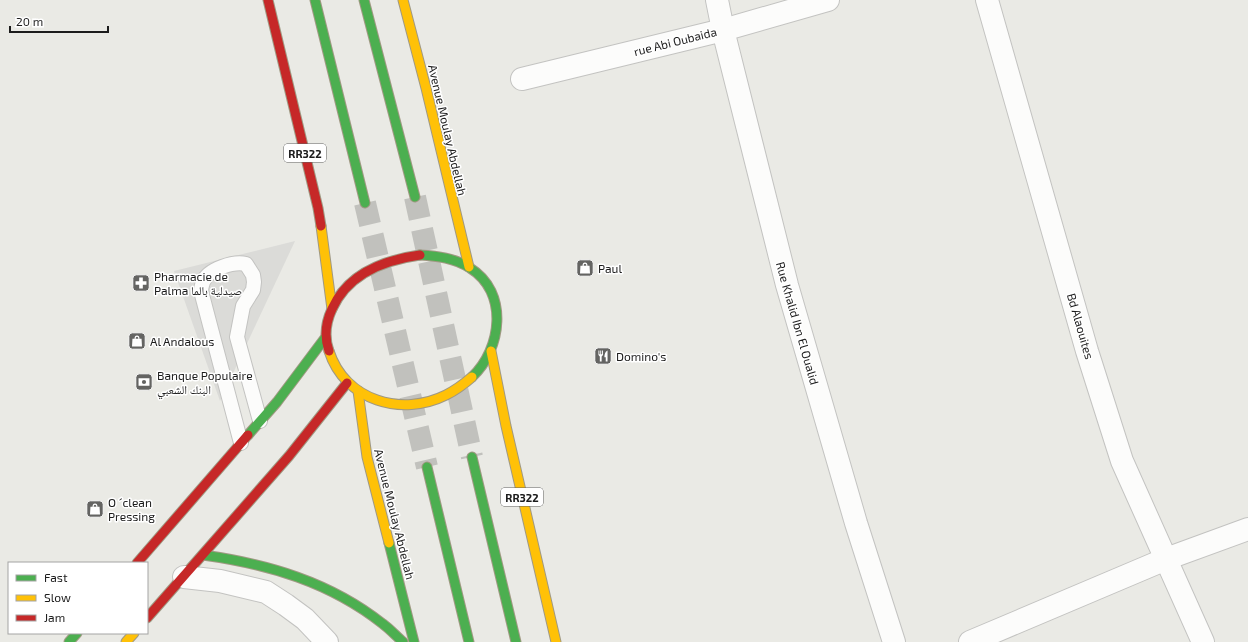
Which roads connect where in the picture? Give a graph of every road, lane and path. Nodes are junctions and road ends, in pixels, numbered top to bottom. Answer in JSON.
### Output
{"nodes":[{"id":1,"x":268,"y":0,"type":"edge"},
{"id":2,"x":315,"y":0,"type":"edge"},
{"id":3,"x":364,"y":0,"type":"edge"},
{"id":4,"x":403,"y":0,"type":"edge"},
{"id":5,"x":717,"y":0,"type":"edge"},
{"id":6,"x":828,"y":0,"type":"edge"},
{"id":7,"x":988,"y":0,"type":"edge"},
{"id":8,"x":722,"y":30,"type":"junction"},
{"id":9,"x":522,"y":79,"type":"dead end"},
{"id":10,"x":415,"y":197,"type":"tunnel mouth"},
{"id":11,"x":365,"y":203,"type":"tunnel mouth"},
{"id":12,"x":468,"y":267,"type":"junction"},
{"id":13,"x":332,"y":309,"type":"junction"},
{"id":14,"x":325,"y":338,"type":"junction"},
{"id":15,"x":491,"y":352,"type":"junction"},
{"id":16,"x":347,"y":383,"type":"junction"},
{"id":17,"x":358,"y":391,"type":"junction"},
{"id":18,"x":260,"y":421,"type":"junction"},
{"id":19,"x":241,"y":443,"type":"junction"},
{"id":20,"x":472,"y":457,"type":"tunnel mouth"},
{"id":21,"x":427,"y":468,"type":"tunnel mouth"},
{"id":22,"x":1248,"y":529,"type":"edge"},
{"id":23,"x":203,"y":555,"type":"junction"},
{"id":24,"x":1166,"y":559,"type":"junction"},
{"id":25,"x":139,"y":562,"type":"edge"},
{"id":26,"x":184,"y":577,"type":"junction"},
{"id":27,"x":148,"y":617,"type":"edge"},
{"id":28,"x":75,"y":634,"type":"edge"},
{"id":29,"x":133,"y":634,"type":"edge"},
{"id":30,"x":69,"y":642,"type":"edge"},
{"id":31,"x":126,"y":642,"type":"edge"},
{"id":32,"x":327,"y":642,"type":"edge"},
{"id":33,"x":403,"y":642,"type":"edge"},
{"id":34,"x":414,"y":642,"type":"edge"},
{"id":35,"x":469,"y":642,"type":"edge"},
{"id":36,"x":516,"y":642,"type":"edge"},
{"id":37,"x":556,"y":642,"type":"edge"},
{"id":38,"x":894,"y":642,"type":"edge"},
{"id":39,"x":970,"y":642,"type":"edge"},
{"id":40,"x":1203,"y":642,"type":"edge"}],
"edges":[{"from":1,"to":13,"type":"main road","number":"RR322"},
{"from":2,"to":11,"type":"main road"},
{"from":3,"to":10,"type":"main road"},
{"from":4,"to":12,"type":"main road","name":"Avenue Moulay Abdellah"},
{"from":5,"to":8,"type":"street","name":"Rue Khalid Ibn El Oualid"},
{"from":6,"to":8,"type":"street","name":"rue Abi Oubaida"},
{"from":7,"to":24,"type":"street","name":"Bd Alaouites"},
{"from":8,"to":9,"type":"street","name":"rue Abi Oubaida"},
{"from":8,"to":38,"type":"street","name":"Rue Khalid Ibn El Oualid"},
{"from":12,"to":13,"type":"main road","number":"RR322"},
{"from":12,"to":15,"type":"main road","number":"RR322"},
{"from":13,"to":14,"type":"main road","number":"RR322"},
{"from":14,"to":16,"type":"main road","number":"RR322"},
{"from":14,"to":18,"type":"main road"},
{"from":15,"to":17,"type":"main road","number":"RR322"},
{"from":15,"to":37,"type":"main road","number":"RR322"},
{"from":16,"to":17,"type":"main road","number":"RR322"},
{"from":16,"to":23,"type":"main road"},
{"from":17,"to":34,"type":"main road","name":"Avenue Moulay Abdellah"},
{"from":18,"to":19,"type":"main road"},
{"from":18,"to":19,"type":"lane"},
{"from":19,"to":25,"type":"main road"},
{"from":20,"to":36,"type":"main road","number":"RR322"},
{"from":21,"to":35,"type":"main road"},
{"from":22,"to":24,"type":"street"},
{"from":23,"to":26,"type":"main road"},
{"from":23,"to":33,"type":"main road"},
{"from":24,"to":39,"type":"street"},
{"from":24,"to":40,"type":"street","name":"Bd Alaouites"},
{"from":26,"to":27,"type":"main road"},
{"from":26,"to":32,"type":"street"},
{"from":28,"to":30,"type":"main road"},
{"from":29,"to":31,"type":"main road"}]}
